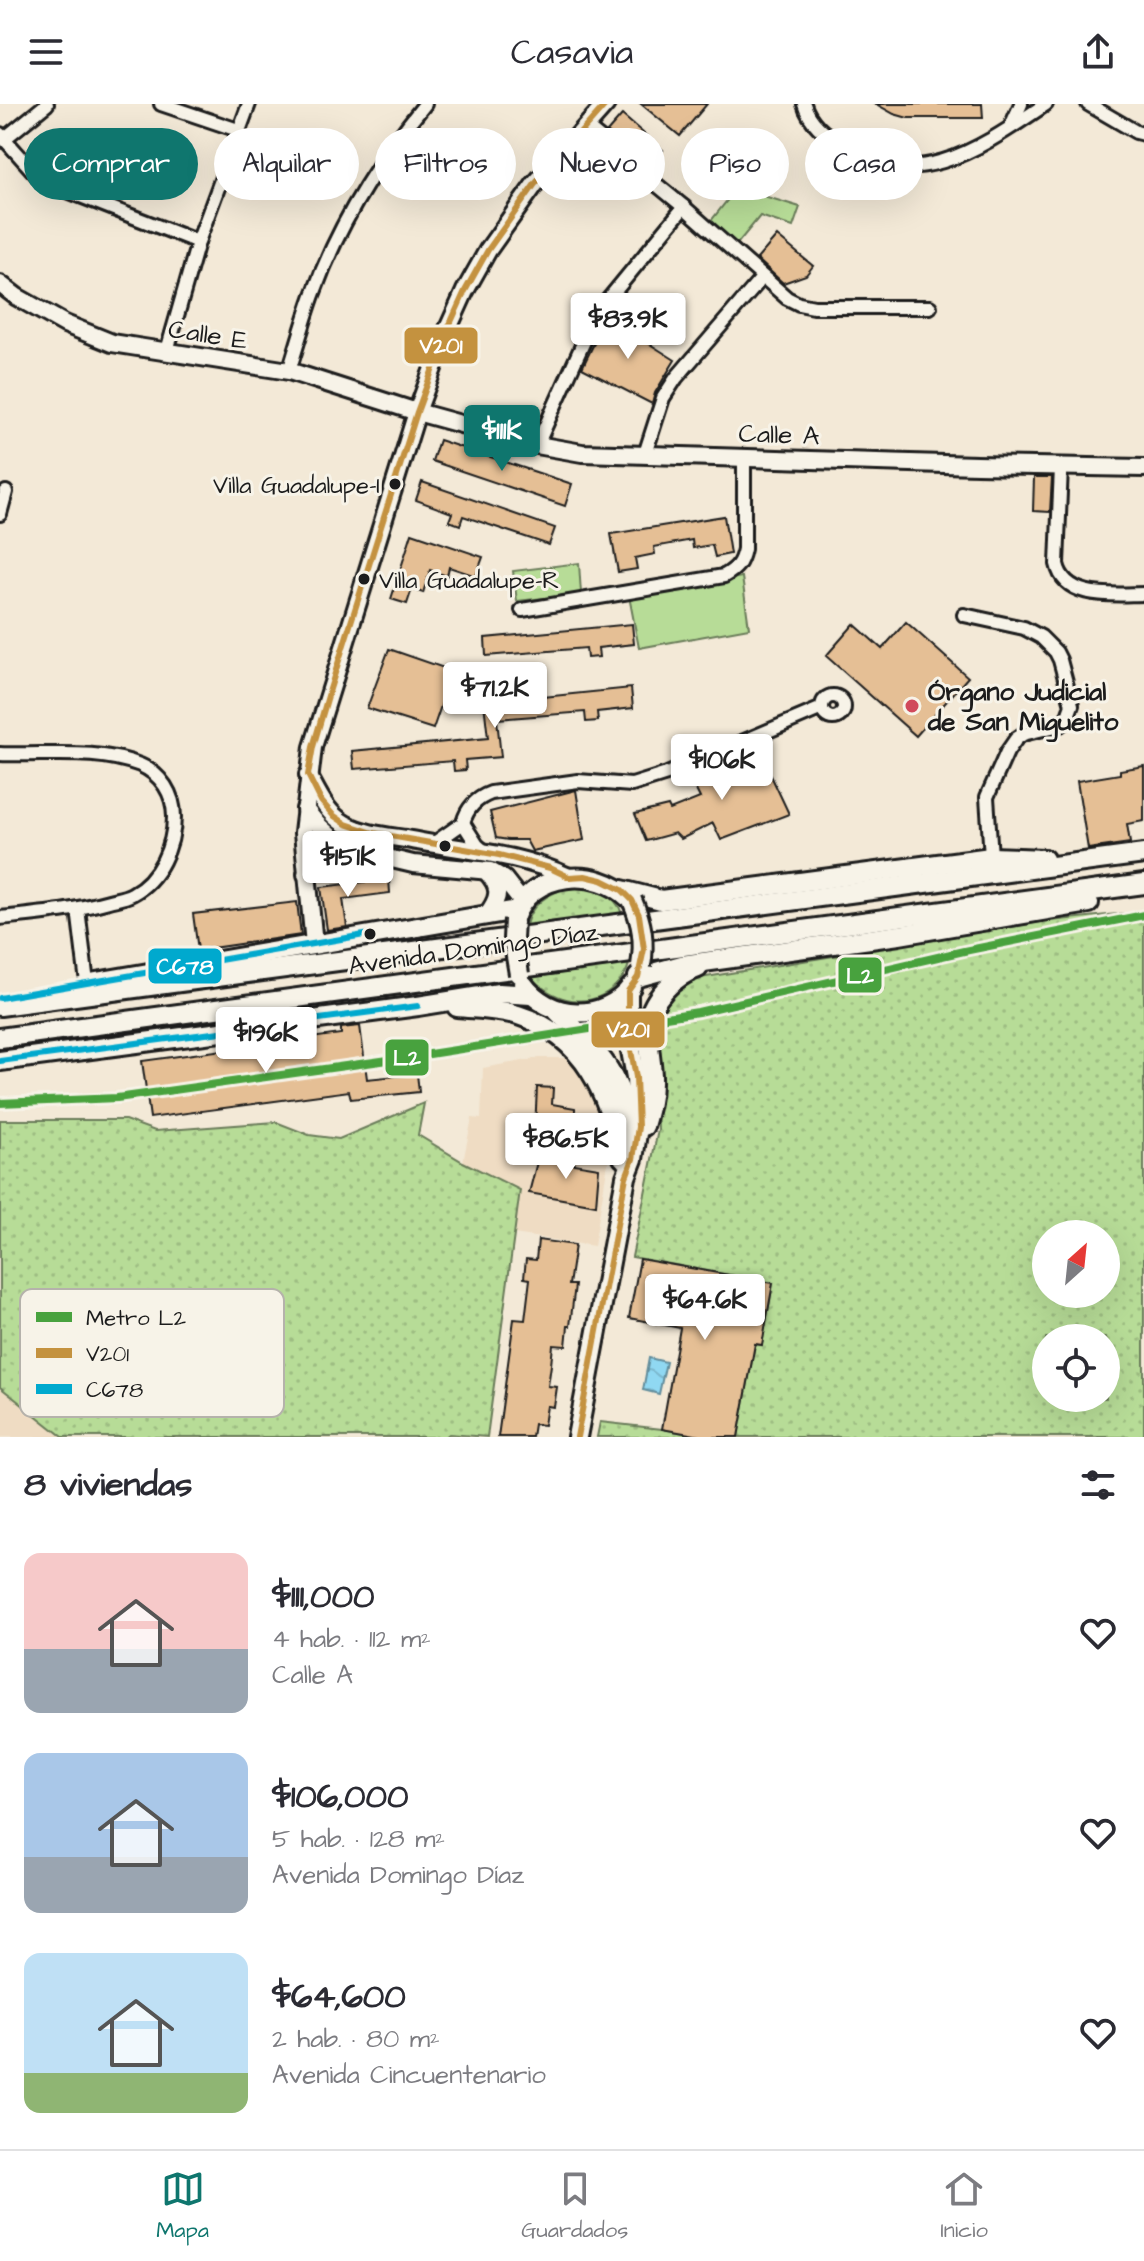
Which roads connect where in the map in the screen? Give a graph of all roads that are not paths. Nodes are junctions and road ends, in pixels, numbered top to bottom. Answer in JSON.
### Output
{"nodes":[{"id":1,"x":47,"y":104,"type":"edge"},
{"id":2,"x":161,"y":104,"type":"edge"},
{"id":3,"x":249,"y":104,"type":"edge"},
{"id":4,"x":425,"y":104,"type":"edge"},
{"id":5,"x":606,"y":104,"type":"edge"},
{"id":6,"x":804,"y":104,"type":"edge"},
{"id":7,"x":1021,"y":104,"type":"edge"},
{"id":8,"x":1046,"y":104,"type":"edge"},
{"id":9,"x":1088,"y":104,"type":"edge"},
{"id":10,"x":585,"y":126,"type":"junction"},
{"id":11,"x":232,"y":128,"type":"edge"},
{"id":12,"x":239,"y":128,"type":"edge"},
{"id":13,"x":1009,"y":128,"type":"junction"},
{"id":14,"x":1144,"y":134,"type":"edge"},
{"id":15,"x":2,"y":136,"type":"edge"},
{"id":16,"x":214,"y":197,"type":"edge"},
{"id":17,"x":684,"y":207,"type":"junction"},
{"id":18,"x":198,"y":242,"type":"junction"},
{"id":19,"x":762,"y":278,"type":"junction"},
{"id":20,"x":0,"y":284,"type":"edge"},
{"id":21,"x":930,"y":307,"type":"dead end"},
{"id":22,"x":167,"y":351,"type":"junction"},
{"id":23,"x":289,"y":371,"type":"junction"},
{"id":24,"x":417,"y":412,"type":"junction"},
{"id":25,"x":537,"y":445,"type":"junction"},
{"id":26,"x":645,"y":454,"type":"junction"},
{"id":27,"x":744,"y":457,"type":"junction"},
{"id":28,"x":1061,"y":467,"type":"junction"},
{"id":29,"x":1144,"y":468,"type":"edge"},
{"id":30,"x":6,"y":492,"type":"dead end"},
{"id":31,"x":0,"y":514,"type":"edge"},
{"id":32,"x":1144,"y":594,"type":"edge"},
{"id":33,"x":522,"y":610,"type":"dead end"},
{"id":34,"x":964,"y":615,"type":"dead end"},
{"id":35,"x":822,"y":708,"type":"dead end"},
{"id":36,"x":0,"y":754,"type":"edge"},
{"id":37,"x":308,"y":775,"type":"junction"},
{"id":38,"x":305,"y":809,"type":"junction"},
{"id":39,"x":463,"y":823,"type":"junction"},
{"id":40,"x":433,"y":844,"type":"junction"},
{"id":41,"x":358,"y":851,"type":"junction"},
{"id":42,"x":486,"y":852,"type":"junction"},
{"id":43,"x":1144,"y":854,"type":"edge"},
{"id":44,"x":991,"y":857,"type":"junction"},
{"id":45,"x":1086,"y":862,"type":"junction"},
{"id":46,"x":484,"y":870,"type":"junction"},
{"id":47,"x":306,"y":874,"type":"junction"},
{"id":48,"x":569,"y":877,"type":"junction"},
{"id":49,"x":1144,"y":886,"type":"edge"},
{"id":50,"x":627,"y":895,"type":"junction"},
{"id":51,"x":78,"y":909,"type":"junction"},
{"id":52,"x":518,"y":911,"type":"junction"},
{"id":53,"x":486,"y":916,"type":"junction"},
{"id":54,"x":0,"y":918,"type":"edge"},
{"id":55,"x":314,"y":944,"type":"junction"},
{"id":56,"x":719,"y":961,"type":"junction"},
{"id":57,"x":636,"y":978,"type":"junction"},
{"id":58,"x":87,"y":983,"type":"junction"},
{"id":59,"x":531,"y":995,"type":"junction"},
{"id":60,"x":0,"y":998,"type":"edge"},
{"id":61,"x":0,"y":1006,"type":"edge"},
{"id":62,"x":418,"y":1006,"type":"junction"},
{"id":63,"x":557,"y":1011,"type":"junction"},
{"id":64,"x":0,"y":1038,"type":"edge"},
{"id":65,"x":0,"y":1061,"type":"edge"},
{"id":66,"x":627,"y":1165,"type":"junction"},
{"id":67,"x":577,"y":1437,"type":"edge"}],
"edges":[{"from":1,"to":15,"type":"street"},
{"from":2,"to":11,"type":"street"},
{"from":3,"to":12,"type":"street"},
{"from":4,"to":23,"type":"street"},
{"from":5,"to":10,"type":"main road"},
{"from":6,"to":13,"type":"street"},
{"from":7,"to":13,"type":"street"},
{"from":8,"to":13,"type":"street"},
{"from":9,"to":14,"type":"street"},
{"from":10,"to":17,"type":"street"},
{"from":10,"to":24,"type":"main road"},
{"from":15,"to":18,"type":"street"},
{"from":16,"to":18,"type":"street"},
{"from":17,"to":19,"type":"street"},
{"from":17,"to":25,"type":"street"},
{"from":18,"to":22,"type":"street"},
{"from":19,"to":21,"type":"street"},
{"from":19,"to":26,"type":"street"},
{"from":20,"to":22,"type":"main road","name":"Calle E"},
{"from":22,"to":23,"type":"main road","name":"Calle E"},
{"from":23,"to":24,"type":"main road","name":"Calle E"},
{"from":24,"to":25,"type":"main road","name":"Calle A"},
{"from":24,"to":37,"type":"main road"},
{"from":25,"to":26,"type":"main road","name":"Calle A"},
{"from":26,"to":27,"type":"main road","name":"Calle A"},
{"from":27,"to":28,"type":"main road","name":"Calle A"},
{"from":27,"to":33,"type":"street"},
{"from":28,"to":29,"type":"main road","name":"Calle A"},
{"from":28,"to":32,"type":"street"},
{"from":30,"to":31,"type":"street"},
{"from":34,"to":44,"type":"street"},
{"from":35,"to":39,"type":"street"},
{"from":36,"to":51,"type":"street"},
{"from":37,"to":38,"type":"main road"},
{"from":37,"to":40,"type":"main road"},
{"from":38,"to":41,"type":"main road"},
{"from":38,"to":47,"type":"main road"},
{"from":39,"to":40,"type":"street"},
{"from":39,"to":42,"type":"street"},
{"from":40,"to":42,"type":"main road"},
{"from":41,"to":46,"type":"main road"},
{"from":41,"to":47,"type":"main road"},
{"from":42,"to":48,"type":"main road"},
{"from":43,"to":45,"type":"main road","name":"Avenida Domingo Díaz"},
{"from":44,"to":45,"type":"main road"},
{"from":44,"to":50,"type":"main road"},
{"from":45,"to":61,"type":"main road","name":"Avenida Domingo Díaz"},
{"from":46,"to":52,"type":"main road"},
{"from":46,"to":53,"type":"main road"},
{"from":47,"to":55,"type":"main road"},
{"from":48,"to":50,"type":"main road"},
{"from":48,"to":52,"type":"main road"},
{"from":49,"to":56,"type":"main road"},
{"from":49,"to":64,"type":"main road","name":"Avenida Domingo Díaz"},
{"from":50,"to":57,"type":"main road","bridge":true},
{"from":51,"to":54,"type":"street"},
{"from":51,"to":58,"type":"street"},
{"from":52,"to":53,"type":"main road"},
{"from":52,"to":59,"type":"main road","bridge":true},
{"from":53,"to":55,"type":"main road"},
{"from":55,"to":58,"type":"main road"},
{"from":56,"to":57,"type":"main road"},
{"from":56,"to":66,"type":"main road"},
{"from":57,"to":63,"type":"main road"},
{"from":57,"to":66,"type":"main road"},
{"from":58,"to":60,"type":"main road"},
{"from":59,"to":62,"type":"main road"},
{"from":59,"to":63,"type":"main road"},
{"from":62,"to":65,"type":"main road"},
{"from":62,"to":66,"type":"main road"},
{"from":63,"to":66,"type":"main road"},
{"from":66,"to":67,"type":"main road"}]}
